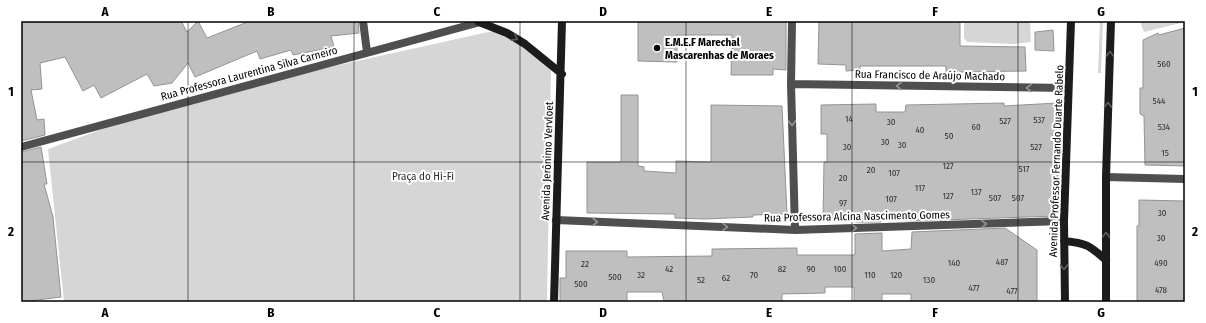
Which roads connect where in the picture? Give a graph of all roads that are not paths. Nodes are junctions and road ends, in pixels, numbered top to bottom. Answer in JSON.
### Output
{"nodes":[{"id":1,"x":363,"y":21,"type":"edge"},
{"id":2,"x":562,"y":21,"type":"edge"},
{"id":3,"x":792,"y":21,"type":"edge"},
{"id":4,"x":1071,"y":21,"type":"edge"},
{"id":5,"x":1111,"y":21,"type":"edge"},
{"id":6,"x":482,"y":22,"type":"edge"},
{"id":7,"x":367,"y":52,"type":"junction"},
{"id":8,"x":562,"y":74,"type":"junction"},
{"id":9,"x":791,"y":84,"type":"junction"},
{"id":10,"x":1068,"y":88,"type":"junction"},
{"id":11,"x":21,"y":147,"type":"edge"},
{"id":12,"x":1106,"y":177,"type":"junction"},
{"id":13,"x":1185,"y":179,"type":"edge"},
{"id":14,"x":556,"y":220,"type":"junction"},
{"id":15,"x":1064,"y":221,"type":"junction"},
{"id":16,"x":795,"y":230,"type":"junction"},
{"id":17,"x":1064,"y":241,"type":"junction"},
{"id":18,"x":1106,"y":260,"type":"junction"},
{"id":19,"x":554,"y":302,"type":"edge"},
{"id":20,"x":1065,"y":302,"type":"edge"},
{"id":21,"x":1106,"y":302,"type":"edge"}],
"edges":[{"from":1,"to":7,"type":"street"},
{"from":2,"to":8,"type":"street","name":"Avenida Jerônimo Vervloet"},
{"from":3,"to":9,"type":"street"},
{"from":4,"to":10,"type":"street","name":"Avenida Professor Fernando Duarte Rabelo"},
{"from":12,"to":5,"type":"street","one_way":true},
{"from":6,"to":7,"type":"street","name":"Rua Professora Laurentina Silva Carneiro"},
{"from":6,"to":8,"type":"street","one_way":true},
{"from":7,"to":11,"type":"street","name":"Rua Professora Laurentina Silva Carneiro"},
{"from":8,"to":14,"type":"street","name":"Avenida Jerônimo Vervloet"},
{"from":10,"to":9,"type":"street","name":"Rua Francisco de Araújo Machado","one_way":true},
{"from":9,"to":16,"type":"street","one_way":true},
{"from":10,"to":15,"type":"street","name":"Avenida Professor Fernando Duarte Rabelo"},
{"from":12,"to":13,"type":"street"},
{"from":18,"to":12,"type":"street","one_way":true},
{"from":14,"to":16,"type":"street","name":"Rua Professora Alcina Nascimento Gomes","one_way":true},
{"from":14,"to":19,"type":"street","name":"Avenida Jerônimo Vervloet"},
{"from":16,"to":15,"type":"street","name":"Rua Professora Alcina Nascimento Gomes","one_way":true},
{"from":15,"to":17,"type":"street","name":"Avenida Professor Fernando Duarte Rabelo"},
{"from":17,"to":18,"type":"street"},
{"from":17,"to":20,"type":"street","name":"Avenida Professor Fernando Duarte Rabelo","one_way":true},
{"from":18,"to":21,"type":"street"}]}
